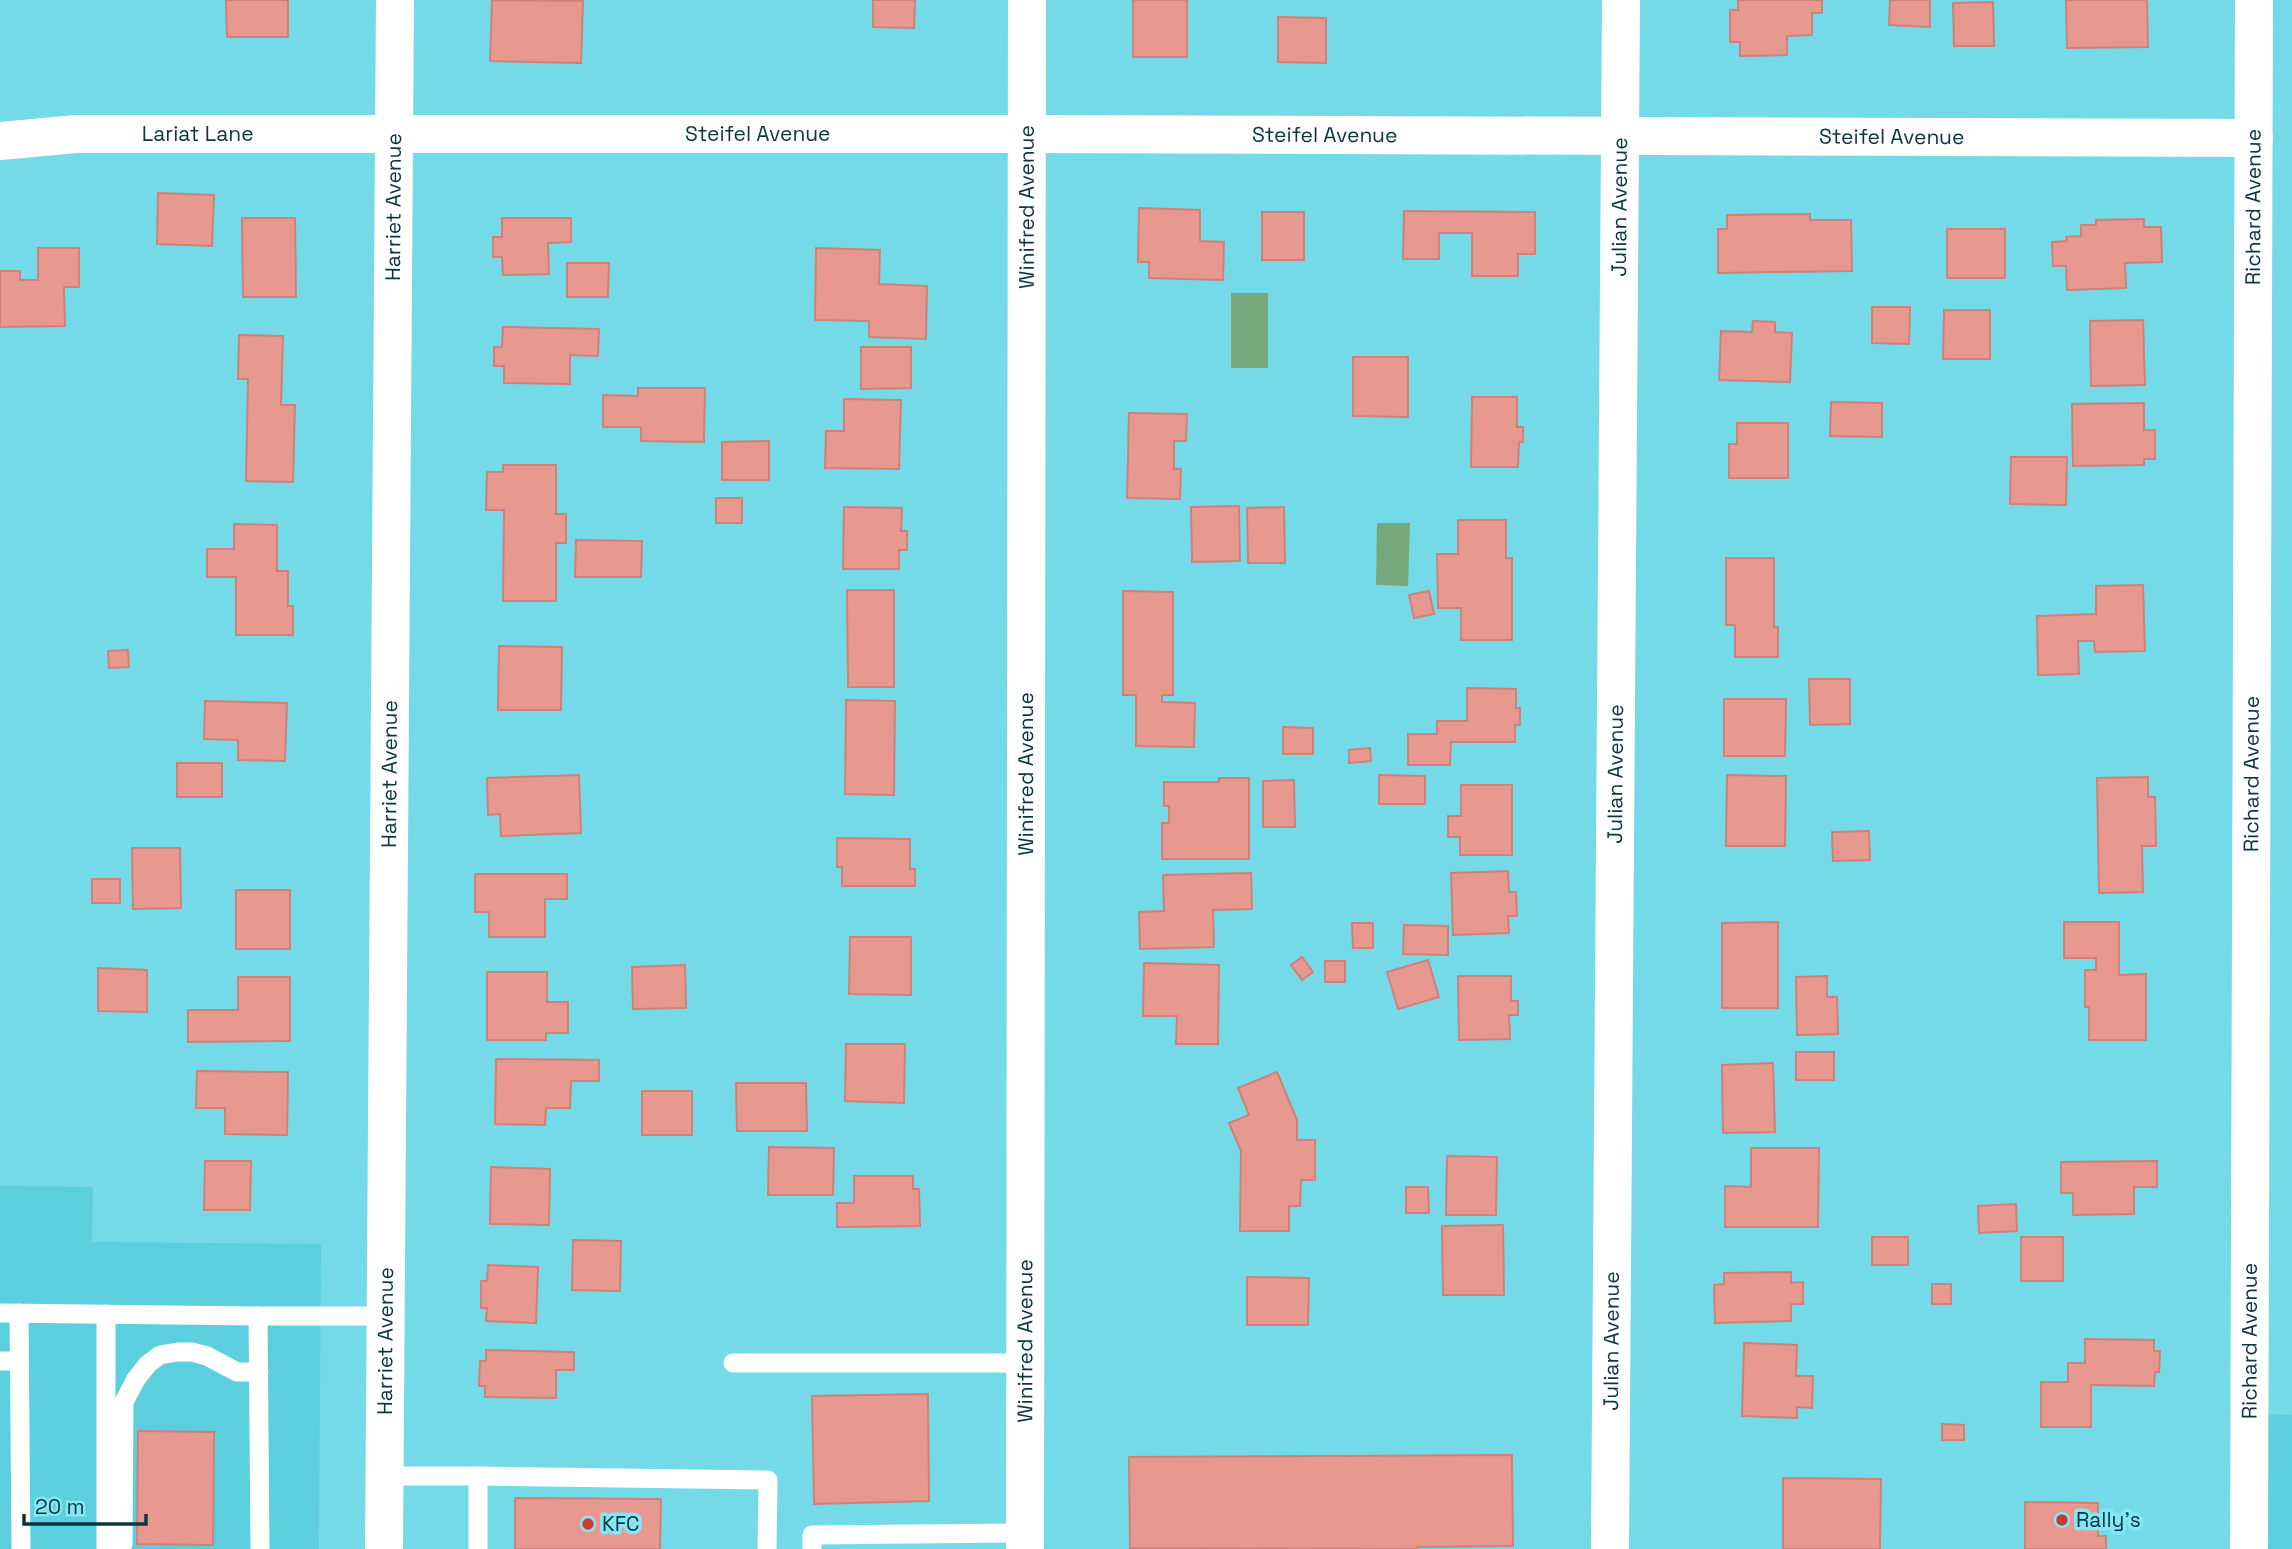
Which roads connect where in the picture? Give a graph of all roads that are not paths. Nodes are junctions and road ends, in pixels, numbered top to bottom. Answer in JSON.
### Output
{"nodes":[{"id":1,"x":395,"y":0,"type":"edge"},
{"id":2,"x":1027,"y":0,"type":"edge"},
{"id":3,"x":1621,"y":0,"type":"edge"},
{"id":4,"x":2255,"y":0,"type":"edge"},
{"id":5,"x":394,"y":134,"type":"junction"},
{"id":6,"x":1026,"y":134,"type":"junction"},
{"id":7,"x":1620,"y":136,"type":"junction"},
{"id":8,"x":2254,"y":138,"type":"junction"},
{"id":9,"x":0,"y":141,"type":"edge"},
{"id":10,"x":10,"y":1313,"type":"edge"},
{"id":11,"x":106,"y":1314,"type":"junction"},
{"id":12,"x":258,"y":1316,"type":"junction"},
{"id":13,"x":385,"y":1316,"type":"junction"},
{"id":14,"x":10,"y":1361,"type":"edge"},
{"id":15,"x":733,"y":1363,"type":"dead end"},
{"id":16,"x":1025,"y":1363,"type":"junction"},
{"id":17,"x":259,"y":1371,"type":"junction"},
{"id":18,"x":384,"y":1476,"type":"junction"},
{"id":19,"x":478,"y":1476,"type":"junction"},
{"id":20,"x":1025,"y":1541,"type":"edge"},
{"id":21,"x":20,"y":1549,"type":"edge"},
{"id":22,"x":106,"y":1549,"type":"edge"},
{"id":23,"x":120,"y":1549,"type":"edge"},
{"id":24,"x":260,"y":1549,"type":"edge"},
{"id":25,"x":384,"y":1549,"type":"edge"},
{"id":26,"x":478,"y":1549,"type":"edge"},
{"id":27,"x":767,"y":1549,"type":"edge"},
{"id":28,"x":812,"y":1549,"type":"edge"},
{"id":29,"x":1610,"y":1549,"type":"edge"},
{"id":30,"x":2249,"y":1549,"type":"edge"}],
"edges":[{"from":1,"to":5,"type":"street","name":"Harriet Avenue"},
{"from":2,"to":6,"type":"street","name":"Winifred Avenue"},
{"from":3,"to":7,"type":"street","name":"Julian Avenue"},
{"from":4,"to":8,"type":"street","name":"Richard Avenue"},
{"from":5,"to":6,"type":"street","name":"Steifel Avenue"},
{"from":5,"to":9,"type":"street","name":"Lariat Lane"},
{"from":5,"to":13,"type":"street","name":"Harriet Avenue"},
{"from":6,"to":7,"type":"street","name":"Steifel Avenue"},
{"from":6,"to":16,"type":"street","name":"Winifred Avenue"},
{"from":7,"to":8,"type":"street","name":"Steifel Avenue"},
{"from":7,"to":29,"type":"street","name":"Julian Avenue"},
{"from":8,"to":30,"type":"street","name":"Richard Avenue"},
{"from":10,"to":11,"type":"lane"},
{"from":10,"to":14,"type":"lane"},
{"from":11,"to":12,"type":"lane"},
{"from":11,"to":22,"type":"lane"},
{"from":12,"to":13,"type":"lane"},
{"from":12,"to":17,"type":"lane"},
{"from":13,"to":18,"type":"street","name":"Harriet Avenue"},
{"from":14,"to":21,"type":"lane"},
{"from":15,"to":16,"type":"lane"},
{"from":16,"to":20,"type":"street","name":"Winifred Avenue"},
{"from":17,"to":23,"type":"lane"},
{"from":17,"to":24,"type":"lane"},
{"from":18,"to":19,"type":"lane"},
{"from":18,"to":25,"type":"street","name":"Harriet Avenue"},
{"from":19,"to":26,"type":"lane"},
{"from":19,"to":27,"type":"lane"},
{"from":20,"to":28,"type":"lane"}]}
